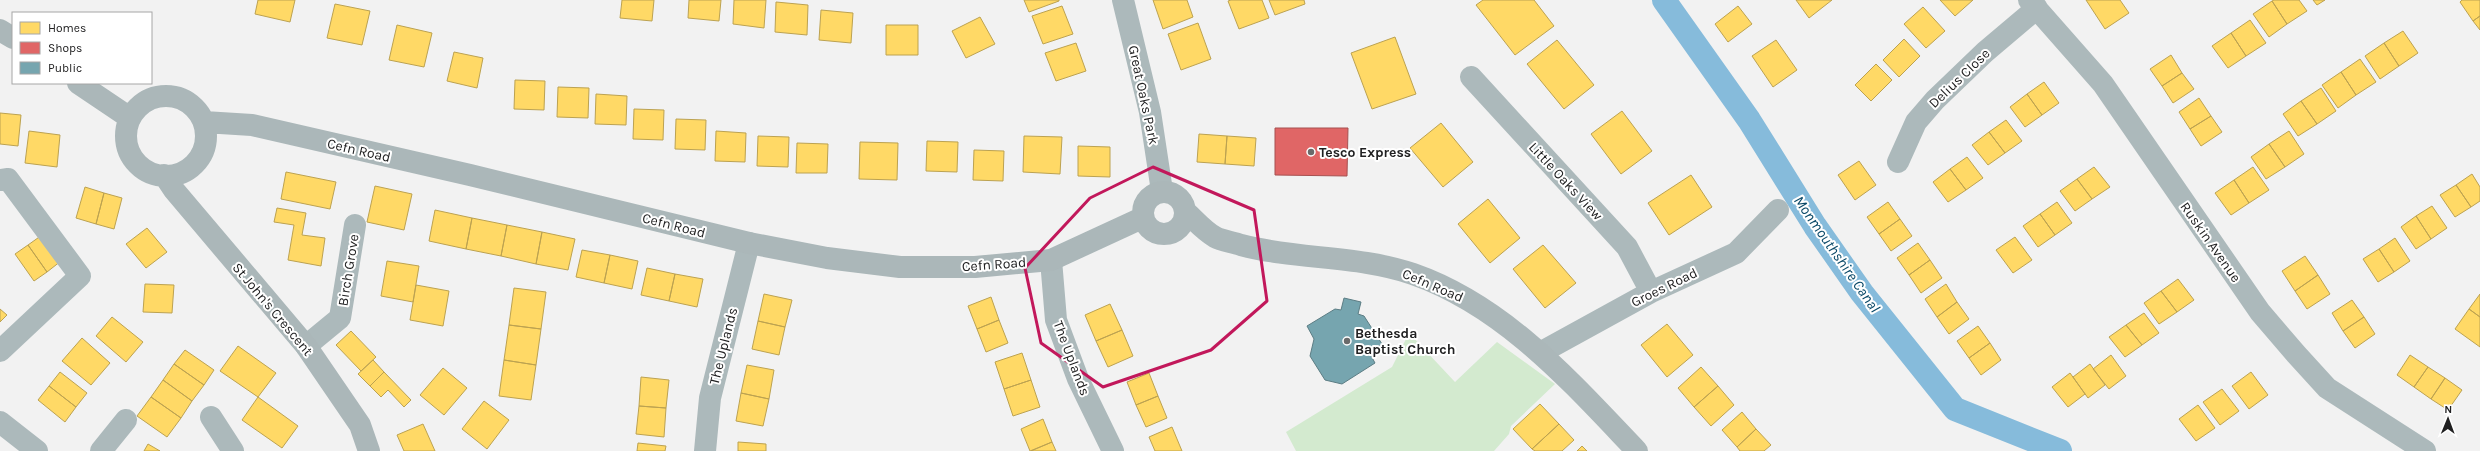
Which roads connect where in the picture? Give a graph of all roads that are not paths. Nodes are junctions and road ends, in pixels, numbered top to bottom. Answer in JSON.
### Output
{"nodes":[{"id":1,"x":1123,"y":0,"type":"edge"},
{"id":2,"x":2033,"y":4,"type":"edge"},
{"id":3,"x":0,"y":30,"type":"edge"},
{"id":4,"x":12,"y":37,"type":"edge"},
{"id":5,"x":1471,"y":77,"type":"dead end"},
{"id":6,"x":79,"y":84,"type":"edge"},
{"id":7,"x":130,"y":118,"type":"junction"},
{"id":8,"x":204,"y":122,"type":"junction"},
{"id":9,"x":1898,"y":162,"type":"dead end"},
{"id":10,"x":164,"y":176,"type":"junction"},
{"id":11,"x":0,"y":180,"type":"edge"},
{"id":12,"x":1162,"y":191,"type":"junction"},
{"id":13,"x":1778,"y":210,"type":"dead end"},
{"id":14,"x":1185,"y":211,"type":"junction"},
{"id":15,"x":1142,"y":218,"type":"junction"},
{"id":16,"x":355,"y":225,"type":"dead end"},
{"id":17,"x":749,"y":243,"type":"junction"},
{"id":18,"x":1050,"y":260,"type":"junction"},
{"id":19,"x":1652,"y":292,"type":"junction"},
{"id":20,"x":306,"y":346,"type":"junction"},
{"id":21,"x":0,"y":351,"type":"edge"},
{"id":22,"x":1540,"y":353,"type":"junction"},
{"id":23,"x":211,"y":417,"type":"dead end"},
{"id":24,"x":126,"y":420,"type":"dead end"},
{"id":25,"x":0,"y":422,"type":"edge"},
{"id":26,"x":37,"y":451,"type":"edge"},
{"id":27,"x":101,"y":451,"type":"edge"},
{"id":28,"x":232,"y":451,"type":"edge"},
{"id":29,"x":370,"y":451,"type":"edge"},
{"id":30,"x":705,"y":451,"type":"edge"},
{"id":31,"x":1113,"y":451,"type":"edge"},
{"id":32,"x":1637,"y":451,"type":"edge"},
{"id":33,"x":2425,"y":451,"type":"edge"}],
"edges":[{"from":1,"to":12,"type":"street","name":"Great Oaks Park"},
{"from":2,"to":9,"type":"street","name":"Delius Close"},
{"from":2,"to":33,"type":"street","name":"Ruskin Avenue"},
{"from":3,"to":4,"type":"main road"},
{"from":5,"to":19,"type":"street","name":"Little Oaks View"},
{"from":6,"to":7,"type":"main road"},
{"from":7,"to":8,"type":"main road"},
{"from":7,"to":10,"type":"main road"},
{"from":8,"to":10,"type":"main road"},
{"from":8,"to":17,"type":"main road","name":"Cefn Road"},
{"from":10,"to":20,"type":"main road","name":"St John's Crescent"},
{"from":11,"to":21,"type":"street"},
{"from":12,"to":14,"type":"main road","name":"Cefn Road"},
{"from":12,"to":15,"type":"main road"},
{"from":13,"to":19,"type":"street","name":"Groes Road"},
{"from":14,"to":15,"type":"main road"},
{"from":14,"to":22,"type":"main road","name":"Cefn Road"},
{"from":15,"to":18,"type":"main road","name":"Cefn Road"},
{"from":16,"to":20,"type":"street","name":"Birch Grove"},
{"from":17,"to":18,"type":"main road","name":"Cefn Road"},
{"from":17,"to":30,"type":"street","name":"The Uplands"},
{"from":18,"to":31,"type":"street","name":"The Uplands"},
{"from":19,"to":22,"type":"street","name":"Groes Road"},
{"from":20,"to":29,"type":"main road","name":"St John's Crescent"},
{"from":22,"to":32,"type":"main road","name":"Cefn Road"},
{"from":23,"to":28,"type":"street"},
{"from":24,"to":27,"type":"street"},
{"from":25,"to":26,"type":"street"}]}
